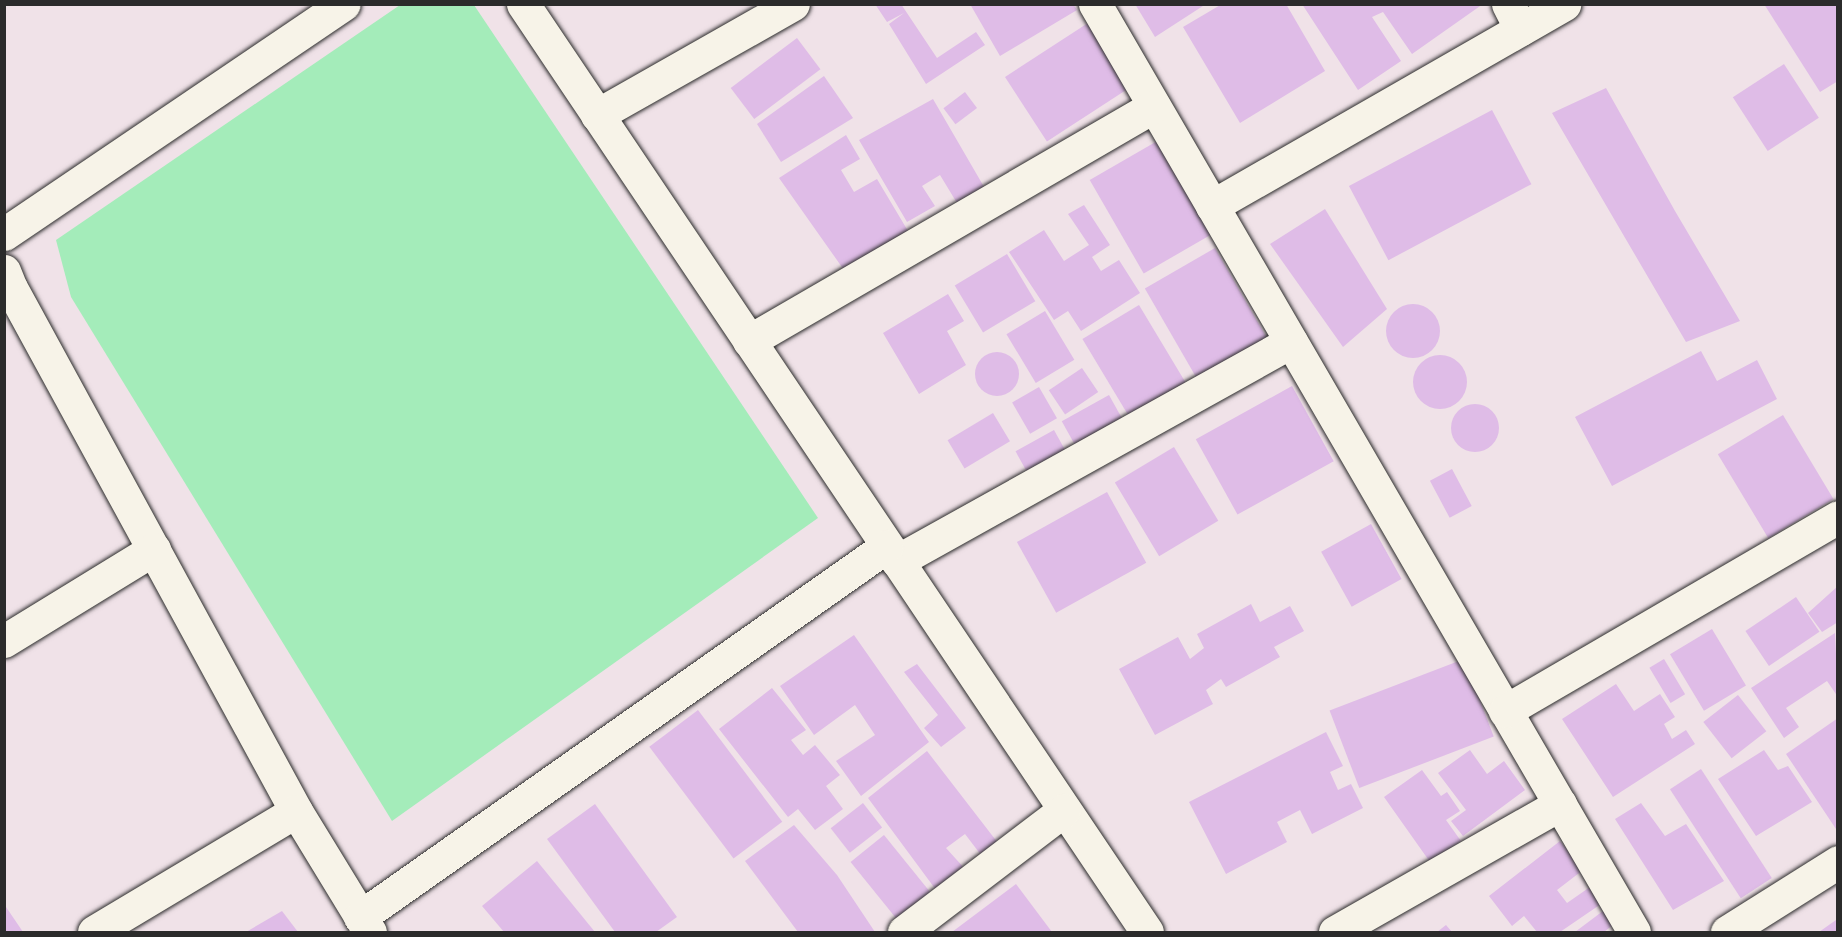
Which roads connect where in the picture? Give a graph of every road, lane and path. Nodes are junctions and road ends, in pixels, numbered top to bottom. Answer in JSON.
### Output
{"nodes":[{"id":1,"x":344,"y":4,"type":"edge"},
{"id":2,"x":523,"y":4,"type":"edge"},
{"id":3,"x":793,"y":4,"type":"edge"},
{"id":4,"x":1095,"y":4,"type":"edge"},
{"id":5,"x":1564,"y":4,"type":"edge"},
{"id":6,"x":1514,"y":17,"type":"edge"},
{"id":7,"x":1154,"y":106,"type":"junction"},
{"id":8,"x":597,"y":115,"type":"junction"},
{"id":9,"x":1212,"y":206,"type":"junction"},
{"id":10,"x":4,"y":234,"type":"edge"},
{"id":11,"x":6,"y":284,"type":"edge"},
{"id":12,"x":748,"y":341,"type":"junction"},
{"id":13,"x":1291,"y":342,"type":"junction"},
{"id":14,"x":1838,"y":517,"type":"edge"},
{"id":15,"x":154,"y":549,"type":"junction"},
{"id":16,"x":892,"y":554,"type":"junction"},
{"id":17,"x":4,"y":641,"type":"edge"},
{"id":18,"x":1505,"y":711,"type":"junction"},
{"id":19,"x":1560,"y":804,"type":"junction"},
{"id":20,"x":1064,"y":810,"type":"junction"},
{"id":21,"x":296,"y":811,"type":"junction"},
{"id":22,"x":1838,"y":862,"type":"edge"},
{"id":23,"x":365,"y":925,"type":"edge"},
{"id":24,"x":94,"y":933,"type":"edge"},
{"id":25,"x":904,"y":933,"type":"edge"},
{"id":26,"x":1147,"y":933,"type":"edge"},
{"id":27,"x":1335,"y":933,"type":"edge"},
{"id":28,"x":1634,"y":933,"type":"edge"},
{"id":29,"x":1727,"y":933,"type":"edge"}],
"edges":[{"from":1,"to":10,"type":"street"},
{"from":2,"to":8,"type":"street"},
{"from":3,"to":8,"type":"street"},
{"from":4,"to":7,"type":"street"},
{"from":5,"to":6,"type":"street"},
{"from":6,"to":9,"type":"street"},
{"from":7,"to":9,"type":"street"},
{"from":7,"to":12,"type":"street"},
{"from":8,"to":12,"type":"street"},
{"from":9,"to":13,"type":"street"},
{"from":11,"to":15,"type":"street"},
{"from":12,"to":16,"type":"street"},
{"from":13,"to":16,"type":"street"},
{"from":13,"to":18,"type":"street"},
{"from":14,"to":18,"type":"street"},
{"from":15,"to":17,"type":"street"},
{"from":15,"to":21,"type":"street"},
{"from":16,"to":20,"type":"street"},
{"from":16,"to":23,"type":"street"},
{"from":18,"to":19,"type":"street"},
{"from":19,"to":27,"type":"street"},
{"from":19,"to":28,"type":"street"},
{"from":20,"to":25,"type":"street"},
{"from":20,"to":26,"type":"street"},
{"from":21,"to":23,"type":"street"},
{"from":21,"to":24,"type":"street"},
{"from":22,"to":29,"type":"street"}]}
